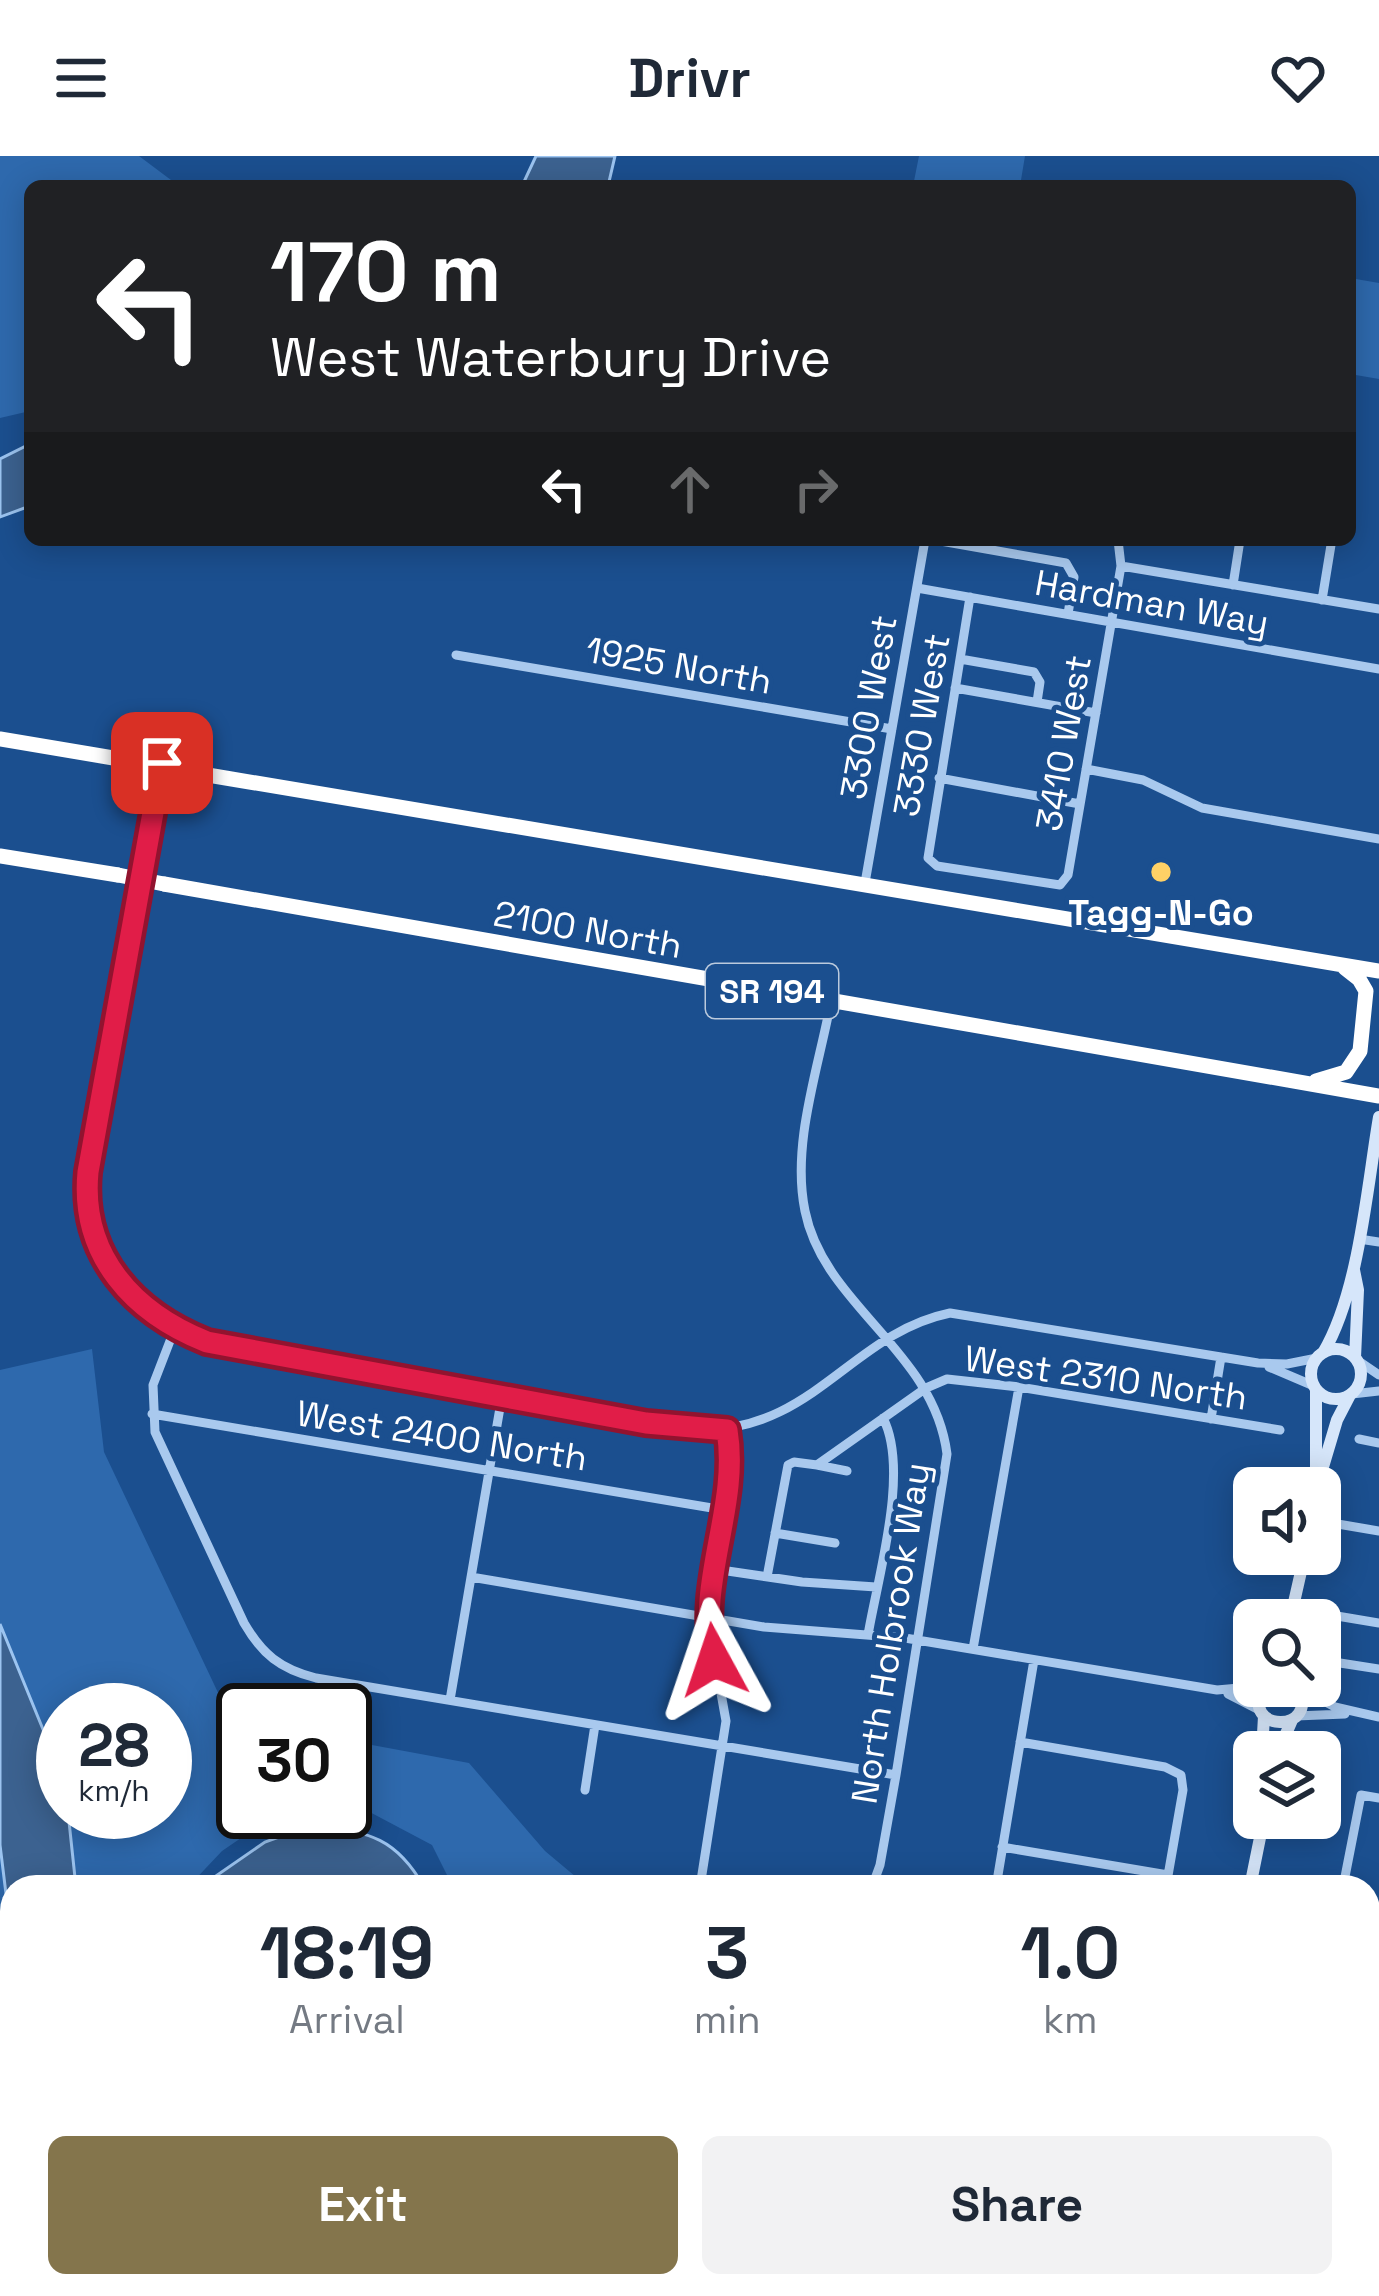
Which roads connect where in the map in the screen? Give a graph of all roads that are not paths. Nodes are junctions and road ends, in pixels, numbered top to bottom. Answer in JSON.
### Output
{"nodes":[{"id":1,"x":924,"y":546,"type":"edge"},
{"id":2,"x":966,"y":546,"type":"edge"},
{"id":3,"x":1119,"y":546,"type":"edge"},
{"id":4,"x":1239,"y":546,"type":"edge"},
{"id":5,"x":1331,"y":546,"type":"edge"},
{"id":6,"x":1121,"y":566,"type":"junction"},
{"id":7,"x":1233,"y":585,"type":"junction"},
{"id":8,"x":916,"y":588,"type":"junction"},
{"id":9,"x":970,"y":597,"type":"junction"},
{"id":10,"x":1322,"y":600,"type":"junction"},
{"id":11,"x":1379,"y":609,"type":"edge"},
{"id":12,"x":1068,"y":614,"type":"junction"},
{"id":13,"x":1112,"y":622,"type":"junction"},
{"id":14,"x":456,"y":655,"type":"dead end"},
{"id":15,"x":959,"y":659,"type":"junction"},
{"id":16,"x":1379,"y":669,"type":"edge"},
{"id":17,"x":955,"y":688,"type":"junction"},
{"id":18,"x":1037,"y":702,"type":"junction"},
{"id":19,"x":1096,"y":713,"type":"junction"},
{"id":20,"x":169,"y":720,"type":"dead end"},
{"id":21,"x":892,"y":729,"type":"junction"},
{"id":22,"x":0,"y":739,"type":"edge"},
{"id":23,"x":1087,"y":769,"type":"junction"},
{"id":24,"x":939,"y":778,"type":"junction"},
{"id":25,"x":1080,"y":803,"type":"junction"},
{"id":26,"x":1379,"y":839,"type":"edge"},
{"id":27,"x":0,"y":856,"type":"edge"},
{"id":28,"x":865,"y":883,"type":"junction"},
{"id":29,"x":1063,"y":884,"type":"joint"},
{"id":30,"x":1336,"y":964,"type":"junction"},
{"id":31,"x":1379,"y":971,"type":"edge"},
{"id":32,"x":831,"y":1001,"type":"junction"},
{"id":33,"x":1301,"y":1082,"type":"junction"},
{"id":34,"x":1379,"y":1096,"type":"edge"},
{"id":35,"x":1379,"y":1118,"type":"edge"},
{"id":36,"x":1359,"y":1239,"type":"junction"},
{"id":37,"x":1379,"y":1242,"type":"edge"},
{"id":38,"x":1354,"y":1268,"type":"junction"},
{"id":39,"x":176,"y":1328,"type":"junction"},
{"id":40,"x":890,"y":1339,"type":"junction"},
{"id":41,"x":1320,"y":1355,"type":"junction"},
{"id":42,"x":1221,"y":1357,"type":"junction"},
{"id":43,"x":1356,"y":1359,"type":"junction"},
{"id":44,"x":1258,"y":1363,"type":"junction"},
{"id":45,"x":1379,"y":1375,"type":"edge"},
{"id":46,"x":1019,"y":1387,"type":"junction"},
{"id":47,"x":926,"y":1388,"type":"junction"},
{"id":48,"x":1315,"y":1388,"type":"junction"},
{"id":49,"x":1379,"y":1391,"type":"edge"},
{"id":50,"x":1351,"y":1395,"type":"junction"},
{"id":51,"x":502,"y":1396,"type":"junction"},
{"id":52,"x":152,"y":1414,"type":"junction"},
{"id":53,"x":883,"y":1418,"type":"junction"},
{"id":54,"x":1211,"y":1419,"type":"junction"},
{"id":55,"x":727,"y":1430,"type":"junction"},
{"id":56,"x":1280,"y":1430,"type":"dead end"},
{"id":57,"x":1359,"y":1439,"type":"dead end"},
{"id":58,"x":1379,"y":1443,"type":"edge"},
{"id":59,"x":817,"y":1465,"type":"junction"},
{"id":60,"x":1316,"y":1467,"type":"edge"},
{"id":61,"x":1322,"y":1467,"type":"edge"},
{"id":62,"x":489,"y":1470,"type":"junction"},
{"id":63,"x":847,"y":1471,"type":"dead end"},
{"id":64,"x":724,"y":1510,"type":"junction"},
{"id":65,"x":1341,"y":1525,"type":"edge"},
{"id":66,"x":1379,"y":1531,"type":"edge"},
{"id":67,"x":775,"y":1533,"type":"junction"},
{"id":68,"x":835,"y":1543,"type":"dead end"},
{"id":69,"x":714,"y":1568,"type":"junction"},
{"id":70,"x":1301,"y":1575,"type":"edge"},
{"id":71,"x":767,"y":1576,"type":"junction"},
{"id":72,"x":471,"y":1577,"type":"junction"},
{"id":73,"x":876,"y":1587,"type":"junction"},
{"id":74,"x":1298,"y":1594,"type":"junction"},
{"id":75,"x":1296,"y":1599,"type":"edge"},
{"id":76,"x":1299,"y":1599,"type":"edge"},
{"id":77,"x":707,"y":1616,"type":"junction"},
{"id":78,"x":1341,"y":1617,"type":"edge"},
{"id":79,"x":1379,"y":1623,"type":"edge"},
{"id":80,"x":868,"y":1635,"type":"junction"},
{"id":81,"x":919,"y":1640,"type":"junction"},
{"id":82,"x":973,"y":1649,"type":"junction"},
{"id":83,"x":1034,"y":1660,"type":"junction"},
{"id":84,"x":1341,"y":1663,"type":"edge"},
{"id":85,"x":1379,"y":1670,"type":"edge"},
{"id":86,"x":1233,"y":1689,"type":"edge"},
{"id":87,"x":1217,"y":1690,"type":"junction"},
{"id":88,"x":450,"y":1700,"type":"junction"},
{"id":89,"x":1261,"y":1707,"type":"edge"},
{"id":90,"x":1301,"y":1707,"type":"edge"},
{"id":91,"x":1336,"y":1707,"type":"edge"},
{"id":92,"x":1263,"y":1713,"type":"junction"},
{"id":93,"x":1363,"y":1714,"type":"junction"},
{"id":94,"x":1379,"y":1717,"type":"edge"},
{"id":95,"x":1294,"y":1718,"type":"junction"},
{"id":96,"x":595,"y":1724,"type":"junction"},
{"id":97,"x":1263,"y":1731,"type":"edge"},
{"id":98,"x":1288,"y":1731,"type":"edge"},
{"id":99,"x":1020,"y":1742,"type":"junction"},
{"id":100,"x":724,"y":1746,"type":"junction"},
{"id":101,"x":896,"y":1775,"type":"junction"},
{"id":102,"x":584,"y":1790,"type":"dead end"},
{"id":103,"x":1379,"y":1798,"type":"edge"},
{"id":104,"x":1258,"y":1839,"type":"edge"},
{"id":105,"x":1002,"y":1847,"type":"junction"},
{"id":106,"x":702,"y":1875,"type":"edge"},
{"id":107,"x":876,"y":1875,"type":"edge"},
{"id":108,"x":998,"y":1875,"type":"edge"},
{"id":109,"x":1138,"y":1875,"type":"edge"},
{"id":110,"x":1168,"y":1875,"type":"edge"},
{"id":111,"x":1252,"y":1875,"type":"edge"},
{"id":112,"x":1345,"y":1875,"type":"edge"}],
"edges":[{"from":1,"to":8,"type":"street","name":"3300 West"},
{"from":2,"to":12,"type":"street"},
{"from":3,"to":6,"type":"street","name":"3410 West"},
{"from":4,"to":7,"type":"street"},
{"from":5,"to":10,"type":"street"},
{"from":6,"to":7,"type":"street"},
{"from":6,"to":13,"type":"street","name":"3410 West"},
{"from":7,"to":10,"type":"street"},
{"from":8,"to":9,"type":"street","name":"Hardman Way"},
{"from":8,"to":21,"type":"street","name":"3300 West"},
{"from":9,"to":12,"type":"street","name":"Hardman Way"},
{"from":9,"to":15,"type":"street","name":"3330 West"},
{"from":10,"to":11,"type":"street"},
{"from":12,"to":13,"type":"street","name":"Hardman Way"},
{"from":13,"to":16,"type":"street","name":"Hardman Way"},
{"from":13,"to":19,"type":"street","name":"3410 West"},
{"from":14,"to":21,"type":"street","name":"1925 North"},
{"from":15,"to":17,"type":"street","name":"3330 West"},
{"from":15,"to":18,"type":"street"},
{"from":17,"to":18,"type":"street"},
{"from":17,"to":24,"type":"street","name":"3330 West"},
{"from":18,"to":19,"type":"street"},
{"from":19,"to":23,"type":"street","name":"3410 West"},
{"from":20,"to":39,"type":"street"},
{"from":21,"to":28,"type":"street","name":"3300 West"},
{"from":22,"to":28,"type":"highway","bridge":true},
{"from":23,"to":25,"type":"street","name":"3410 West"},
{"from":23,"to":26,"type":"street"},
{"from":24,"to":25,"type":"street"},
{"from":24,"to":29,"type":"street","name":"3330 West"},
{"from":25,"to":29,"type":"street","name":"3410 West"},
{"from":27,"to":32,"type":"highway","name":"2100 North","number":"SR 194","bridge":true},
{"from":28,"to":30,"type":"highway"},
{"from":30,"to":31,"type":"highway"},
{"from":30,"to":33,"type":"highway"},
{"from":32,"to":33,"type":"highway","name":"2100 North","number":"SR 194"},
{"from":32,"to":40,"type":"street","name":"North Holbrook Way"},
{"from":33,"to":34,"type":"highway","name":"2100 North","number":"SR 194"},
{"from":35,"to":36,"type":"street"},
{"from":36,"to":37,"type":"street"},
{"from":36,"to":38,"type":"street"},
{"from":38,"to":41,"type":"street"},
{"from":38,"to":43,"type":"street"},
{"from":39,"to":51,"type":"street"},
{"from":39,"to":52,"type":"street"},
{"from":40,"to":42,"type":"street"},
{"from":40,"to":47,"type":"street","name":"North Holbrook Way"},
{"from":40,"to":55,"type":"street"},
{"from":41,"to":43,"type":"street"},
{"from":41,"to":44,"type":"street"},
{"from":41,"to":48,"type":"street"},
{"from":42,"to":44,"type":"street"},
{"from":42,"to":54,"type":"street"},
{"from":43,"to":45,"type":"street"},
{"from":43,"to":50,"type":"street"},
{"from":44,"to":48,"type":"street"},
{"from":46,"to":47,"type":"street","name":"West 2310 North"},
{"from":46,"to":54,"type":"street","name":"West 2310 North"},
{"from":46,"to":82,"type":"street"},
{"from":47,"to":53,"type":"street"},
{"from":47,"to":81,"type":"street","name":"North Holbrook Way"},
{"from":48,"to":50,"type":"street"},
{"from":48,"to":60,"type":"street"},
{"from":49,"to":50,"type":"street"},
{"from":50,"to":61,"type":"street"},
{"from":51,"to":55,"type":"street"},
{"from":51,"to":62,"type":"street"},
{"from":52,"to":62,"type":"street","name":"West 2400 North"},
{"from":52,"to":88,"type":"street"},
{"from":53,"to":59,"type":"street"},
{"from":53,"to":73,"type":"street"},
{"from":54,"to":56,"type":"street","name":"West 2310 North"},
{"from":55,"to":64,"type":"street"},
{"from":57,"to":58,"type":"street"},
{"from":59,"to":63,"type":"street"},
{"from":59,"to":67,"type":"street"},
{"from":62,"to":64,"type":"street","name":"West 2400 North"},
{"from":62,"to":72,"type":"street"},
{"from":64,"to":69,"type":"street"},
{"from":65,"to":66,"type":"street"},
{"from":67,"to":68,"type":"street"},
{"from":67,"to":71,"type":"street"},
{"from":69,"to":71,"type":"street"},
{"from":69,"to":77,"type":"street"},
{"from":70,"to":74,"type":"street"},
{"from":71,"to":73,"type":"street"},
{"from":72,"to":77,"type":"street"},
{"from":72,"to":88,"type":"street"},
{"from":73,"to":80,"type":"street"},
{"from":74,"to":75,"type":"street"},
{"from":74,"to":76,"type":"street"},
{"from":77,"to":80,"type":"street"},
{"from":77,"to":100,"type":"street"},
{"from":78,"to":79,"type":"street"},
{"from":80,"to":81,"type":"street"},
{"from":81,"to":82,"type":"street"},
{"from":81,"to":101,"type":"street","name":"North Holbrook Way"},
{"from":82,"to":83,"type":"street"},
{"from":83,"to":87,"type":"street"},
{"from":83,"to":99,"type":"street"},
{"from":84,"to":85,"type":"street"},
{"from":86,"to":87,"type":"street"},
{"from":87,"to":92,"type":"street"},
{"from":88,"to":96,"type":"street"},
{"from":89,"to":92,"type":"street"},
{"from":90,"to":95,"type":"street"},
{"from":91,"to":93,"type":"street"},
{"from":92,"to":95,"type":"street"},
{"from":92,"to":97,"type":"street"},
{"from":93,"to":94,"type":"street"},
{"from":93,"to":95,"type":"street"},
{"from":95,"to":98,"type":"street"},
{"from":96,"to":100,"type":"street"},
{"from":96,"to":102,"type":"street"},
{"from":99,"to":105,"type":"street"},
{"from":99,"to":110,"type":"street"},
{"from":100,"to":101,"type":"street"},
{"from":100,"to":106,"type":"street"},
{"from":101,"to":107,"type":"street","name":"North Holbrook Way"},
{"from":103,"to":112,"type":"street"},
{"from":104,"to":111,"type":"street"},
{"from":105,"to":108,"type":"street"},
{"from":105,"to":109,"type":"street"}]}
